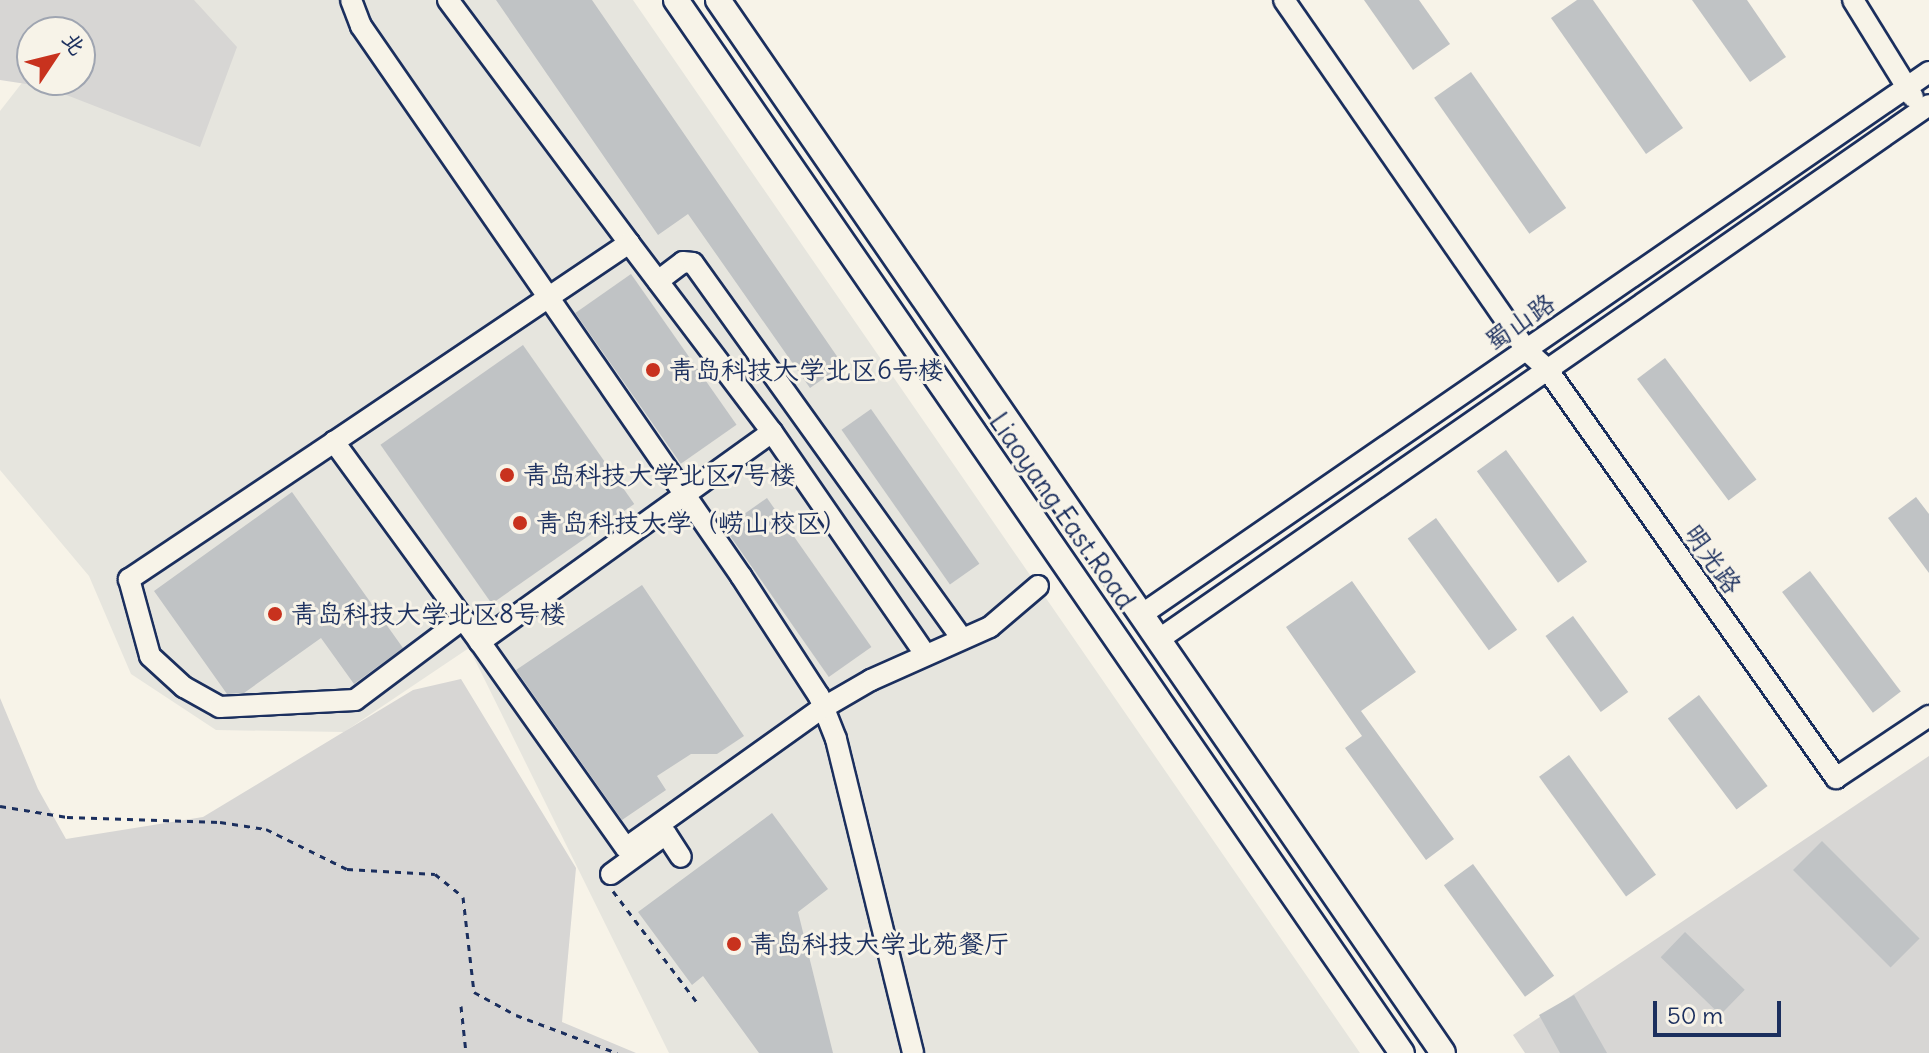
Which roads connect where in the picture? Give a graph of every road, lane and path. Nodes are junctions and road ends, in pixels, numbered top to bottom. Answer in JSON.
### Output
{"nodes":[{"id":1,"x":351,"y":0,"type":"edge"},
{"id":2,"x":448,"y":0,"type":"edge"},
{"id":3,"x":676,"y":0,"type":"edge"},
{"id":4,"x":718,"y":0,"type":"edge"},
{"id":5,"x":1284,"y":0,"type":"edge"},
{"id":6,"x":1299,"y":0,"type":"edge"},
{"id":7,"x":1853,"y":0,"type":"edge"},
{"id":8,"x":1929,"y":72,"type":"edge"},
{"id":9,"x":1907,"y":87,"type":"junction"},
{"id":10,"x":1927,"y":112,"type":"edge"},
{"id":11,"x":629,"y":243,"type":"junction"},
{"id":12,"x":658,"y":281,"type":"junction"},
{"id":13,"x":547,"y":298,"type":"junction"},
{"id":14,"x":1531,"y":346,"type":"junction"},
{"id":15,"x":1547,"y":369,"type":"junction"},
{"id":16,"x":772,"y":432,"type":"junction"},
{"id":17,"x":334,"y":442,"type":"junction"},
{"id":18,"x":684,"y":495,"type":"junction"},
{"id":19,"x":1038,"y":586,"type":"dead end"},
{"id":20,"x":1141,"y":615,"type":"junction"},
{"id":21,"x":463,"y":619,"type":"junction"},
{"id":22,"x":962,"y":639,"type":"junction"},
{"id":23,"x":1158,"y":640,"type":"junction"},
{"id":24,"x":480,"y":642,"type":"junction"},
{"id":25,"x":926,"y":655,"type":"junction"},
{"id":26,"x":821,"y":709,"type":"junction"},
{"id":27,"x":1929,"y":716,"type":"edge"},
{"id":28,"x":0,"y":806,"type":"edge"},
{"id":29,"x":681,"y":857,"type":"dead end"},
{"id":30,"x":611,"y":874,"type":"joint"},
{"id":31,"x":696,"y":1001,"type":"dead end"},
{"id":32,"x":461,"y":1006,"type":"dead end"},
{"id":33,"x":466,"y":1053,"type":"edge"},
{"id":34,"x":617,"y":1053,"type":"edge"},
{"id":35,"x":913,"y":1053,"type":"edge"},
{"id":36,"x":1402,"y":1053,"type":"edge"},
{"id":37,"x":1443,"y":1053,"type":"edge"}],
"edges":[{"from":1,"to":13,"type":"street"},
{"from":2,"to":11,"type":"street"},
{"from":3,"to":36,"type":"main road","name":"Liaoyang East Road"},
{"from":4,"to":20,"type":"main road","name":"Liaoyang East Road"},
{"from":5,"to":14,"type":"street","name":"明光路"},
{"from":6,"to":14,"type":"street","name":"明光路"},
{"from":7,"to":9,"type":"street"},
{"from":8,"to":9,"type":"street","name":"蜀山路"},
{"from":9,"to":10,"type":"street"},
{"from":9,"to":14,"type":"street","name":"蜀山路"},
{"from":10,"to":15,"type":"street","name":"蜀山路"},
{"from":11,"to":12,"type":"street"},
{"from":11,"to":13,"type":"street"},
{"from":12,"to":16,"type":"street"},
{"from":12,"to":22,"type":"street"},
{"from":13,"to":17,"type":"street"},
{"from":13,"to":18,"type":"street"},
{"from":14,"to":15,"type":"street","name":"明光路"},
{"from":14,"to":20,"type":"street","name":"蜀山路"},
{"from":15,"to":23,"type":"street","name":"蜀山路"},
{"from":15,"to":27,"type":"street","name":"明光路"},
{"from":16,"to":18,"type":"street"},
{"from":16,"to":25,"type":"street"},
{"from":17,"to":21,"type":"street"},
{"from":17,"to":21,"type":"street"},
{"from":18,"to":24,"type":"street"},
{"from":18,"to":26,"type":"street"},
{"from":19,"to":22,"type":"street"},
{"from":20,"to":23,"type":"main road","name":"Liaoyang East Road"},
{"from":21,"to":24,"type":"street"},
{"from":22,"to":25,"type":"street"},
{"from":23,"to":37,"type":"main road","name":"Liaoyang East Road"},
{"from":24,"to":26,"type":"street"},
{"from":25,"to":26,"type":"street"},
{"from":26,"to":35,"type":"street"},
{"from":28,"to":34,"type":"path"},
{"from":29,"to":30,"type":"street"},
{"from":30,"to":31,"type":"path"},
{"from":32,"to":33,"type":"path"}]}
